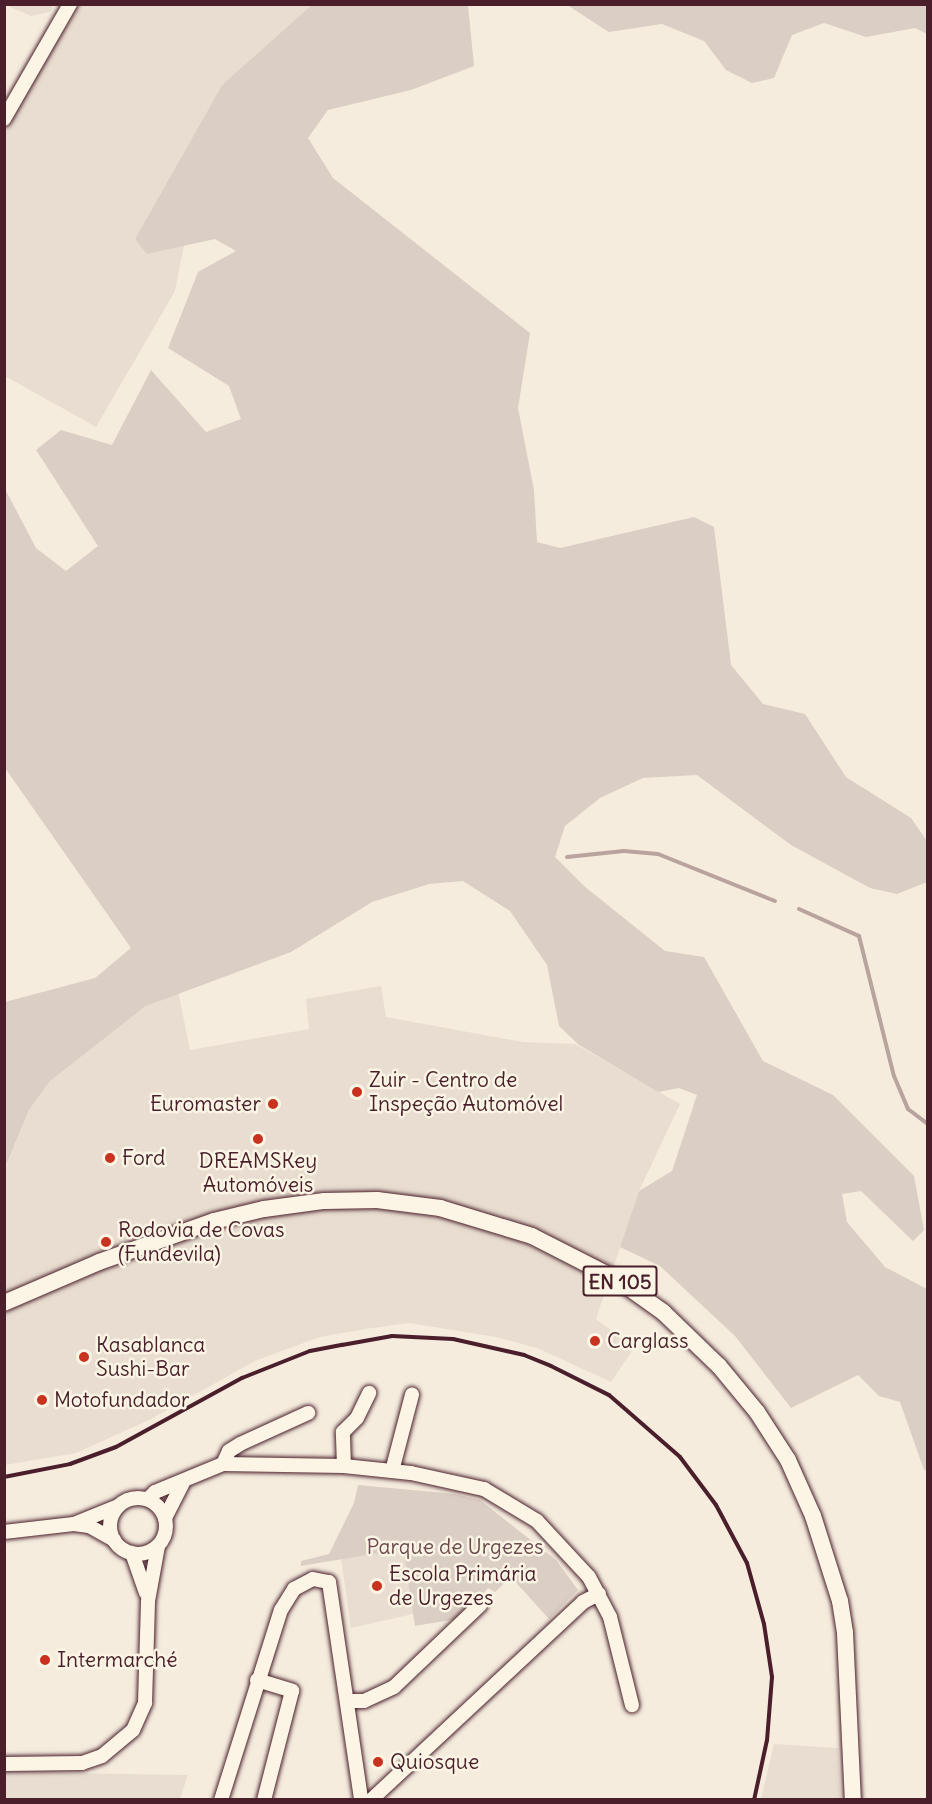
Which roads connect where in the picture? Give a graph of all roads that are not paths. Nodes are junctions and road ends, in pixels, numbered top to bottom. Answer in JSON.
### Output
{"nodes":[{"id":1,"x":70,"y":4,"type":"edge"},
{"id":2,"x":4,"y":119,"type":"edge"},
{"id":3,"x":72,"y":1274,"type":"junction"},
{"id":4,"x":4,"y":1292,"type":"edge"},
{"id":5,"x":4,"y":1303,"type":"edge"},
{"id":6,"x":369,"y":1393,"type":"dead end"},
{"id":7,"x":412,"y":1395,"type":"dead end"},
{"id":8,"x":308,"y":1413,"type":"dead end"},
{"id":9,"x":223,"y":1464,"type":"junction"},
{"id":10,"x":344,"y":1466,"type":"junction"},
{"id":11,"x":392,"y":1471,"type":"junction"},
{"id":12,"x":183,"y":1483,"type":"junction"},
{"id":13,"x":148,"y":1499,"type":"junction"},
{"id":14,"x":122,"y":1503,"type":"junction"},
{"id":15,"x":165,"y":1518,"type":"junction"},
{"id":16,"x":74,"y":1524,"type":"junction"},
{"id":17,"x":4,"y":1532,"type":"edge"},
{"id":18,"x":114,"y":1540,"type":"junction"},
{"id":19,"x":158,"y":1546,"type":"junction"},
{"id":20,"x":132,"y":1553,"type":"junction"},
{"id":21,"x":599,"y":1594,"type":"junction"},
{"id":22,"x":147,"y":1601,"type":"junction"},
{"id":23,"x":480,"y":1605,"type":"dead end"},
{"id":24,"x":257,"y":1680,"type":"junction"},
{"id":25,"x":347,"y":1701,"type":"junction"},
{"id":26,"x":632,"y":1705,"type":"dead end"},
{"id":27,"x":4,"y":1764,"type":"edge"},
{"id":28,"x":221,"y":1800,"type":"edge"},
{"id":29,"x":264,"y":1800,"type":"edge"},
{"id":30,"x":361,"y":1800,"type":"edge"},
{"id":31,"x":371,"y":1800,"type":"edge"},
{"id":32,"x":853,"y":1800,"type":"edge"}],
"edges":[{"from":1,"to":2,"type":"street"},
{"from":3,"to":4,"type":"main road","number":"EN 105"},
{"from":3,"to":5,"type":"main road","number":"EN 105"},
{"from":3,"to":32,"type":"main road","number":"EN 105"},
{"from":6,"to":10,"type":"street"},
{"from":7,"to":11,"type":"street"},
{"from":8,"to":9,"type":"street"},
{"from":9,"to":10,"type":"street"},
{"from":9,"to":12,"type":"street"},
{"from":10,"to":11,"type":"street"},
{"from":11,"to":21,"type":"street"},
{"from":12,"to":13,"type":"street"},
{"from":12,"to":15,"type":"street"},
{"from":13,"to":14,"type":"street"},
{"from":13,"to":15,"type":"street"},
{"from":14,"to":16,"type":"street"},
{"from":14,"to":18,"type":"street"},
{"from":15,"to":19,"type":"street"},
{"from":16,"to":17,"type":"street"},
{"from":16,"to":18,"type":"street"},
{"from":18,"to":20,"type":"street"},
{"from":19,"to":20,"type":"street"},
{"from":19,"to":22,"type":"street"},
{"from":20,"to":22,"type":"street"},
{"from":21,"to":26,"type":"street"},
{"from":21,"to":31,"type":"street"},
{"from":22,"to":27,"type":"street"},
{"from":23,"to":25,"type":"street"},
{"from":24,"to":25,"type":"street"},
{"from":24,"to":28,"type":"street"},
{"from":24,"to":29,"type":"street"},
{"from":25,"to":30,"type":"street"}]}
